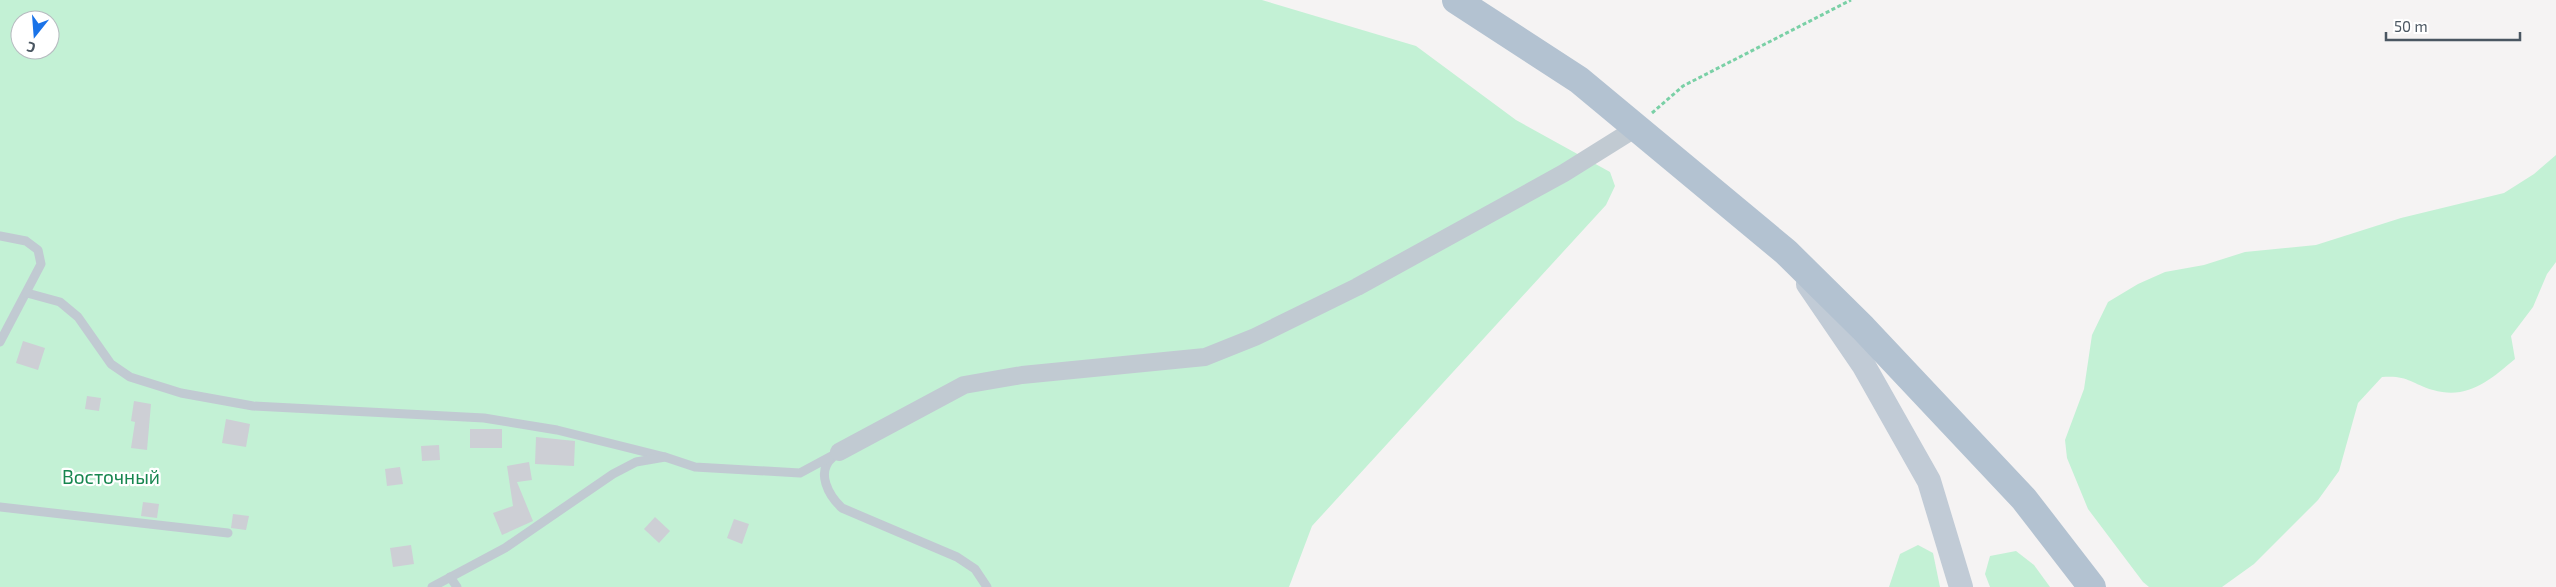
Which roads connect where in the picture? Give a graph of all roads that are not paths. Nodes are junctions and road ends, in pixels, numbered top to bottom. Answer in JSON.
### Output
{"nodes":[{"id":1,"x":1456,"y":0,"type":"edge"},
{"id":2,"x":1636,"y":128,"type":"junction"},
{"id":3,"x":0,"y":236,"type":"edge"},
{"id":4,"x":1786,"y":252,"type":"junction"},
{"id":5,"x":27,"y":294,"type":"junction"},
{"id":6,"x":0,"y":342,"type":"edge"},
{"id":7,"x":839,"y":452,"type":"junction"},
{"id":8,"x":665,"y":457,"type":"junction"},
{"id":9,"x":0,"y":507,"type":"edge"},
{"id":10,"x":228,"y":534,"type":"dead end"},
{"id":11,"x":450,"y":577,"type":"junction"},
{"id":12,"x":432,"y":587,"type":"edge"},
{"id":13,"x":457,"y":587,"type":"edge"},
{"id":14,"x":988,"y":587,"type":"edge"},
{"id":15,"x":1960,"y":587,"type":"edge"},
{"id":16,"x":2092,"y":587,"type":"edge"}],
"edges":[{"from":1,"to":2,"type":"main road"},
{"from":2,"to":4,"type":"main road"},
{"from":2,"to":7,"type":"street"},
{"from":3,"to":5,"type":"lane"},
{"from":4,"to":15,"type":"street"},
{"from":4,"to":16,"type":"main road"},
{"from":5,"to":6,"type":"lane"},
{"from":5,"to":8,"type":"lane"},
{"from":7,"to":8,"type":"lane"},
{"from":7,"to":14,"type":"lane"},
{"from":8,"to":11,"type":"lane"},
{"from":9,"to":10,"type":"lane"},
{"from":11,"to":12,"type":"lane"},
{"from":11,"to":13,"type":"lane"}]}
